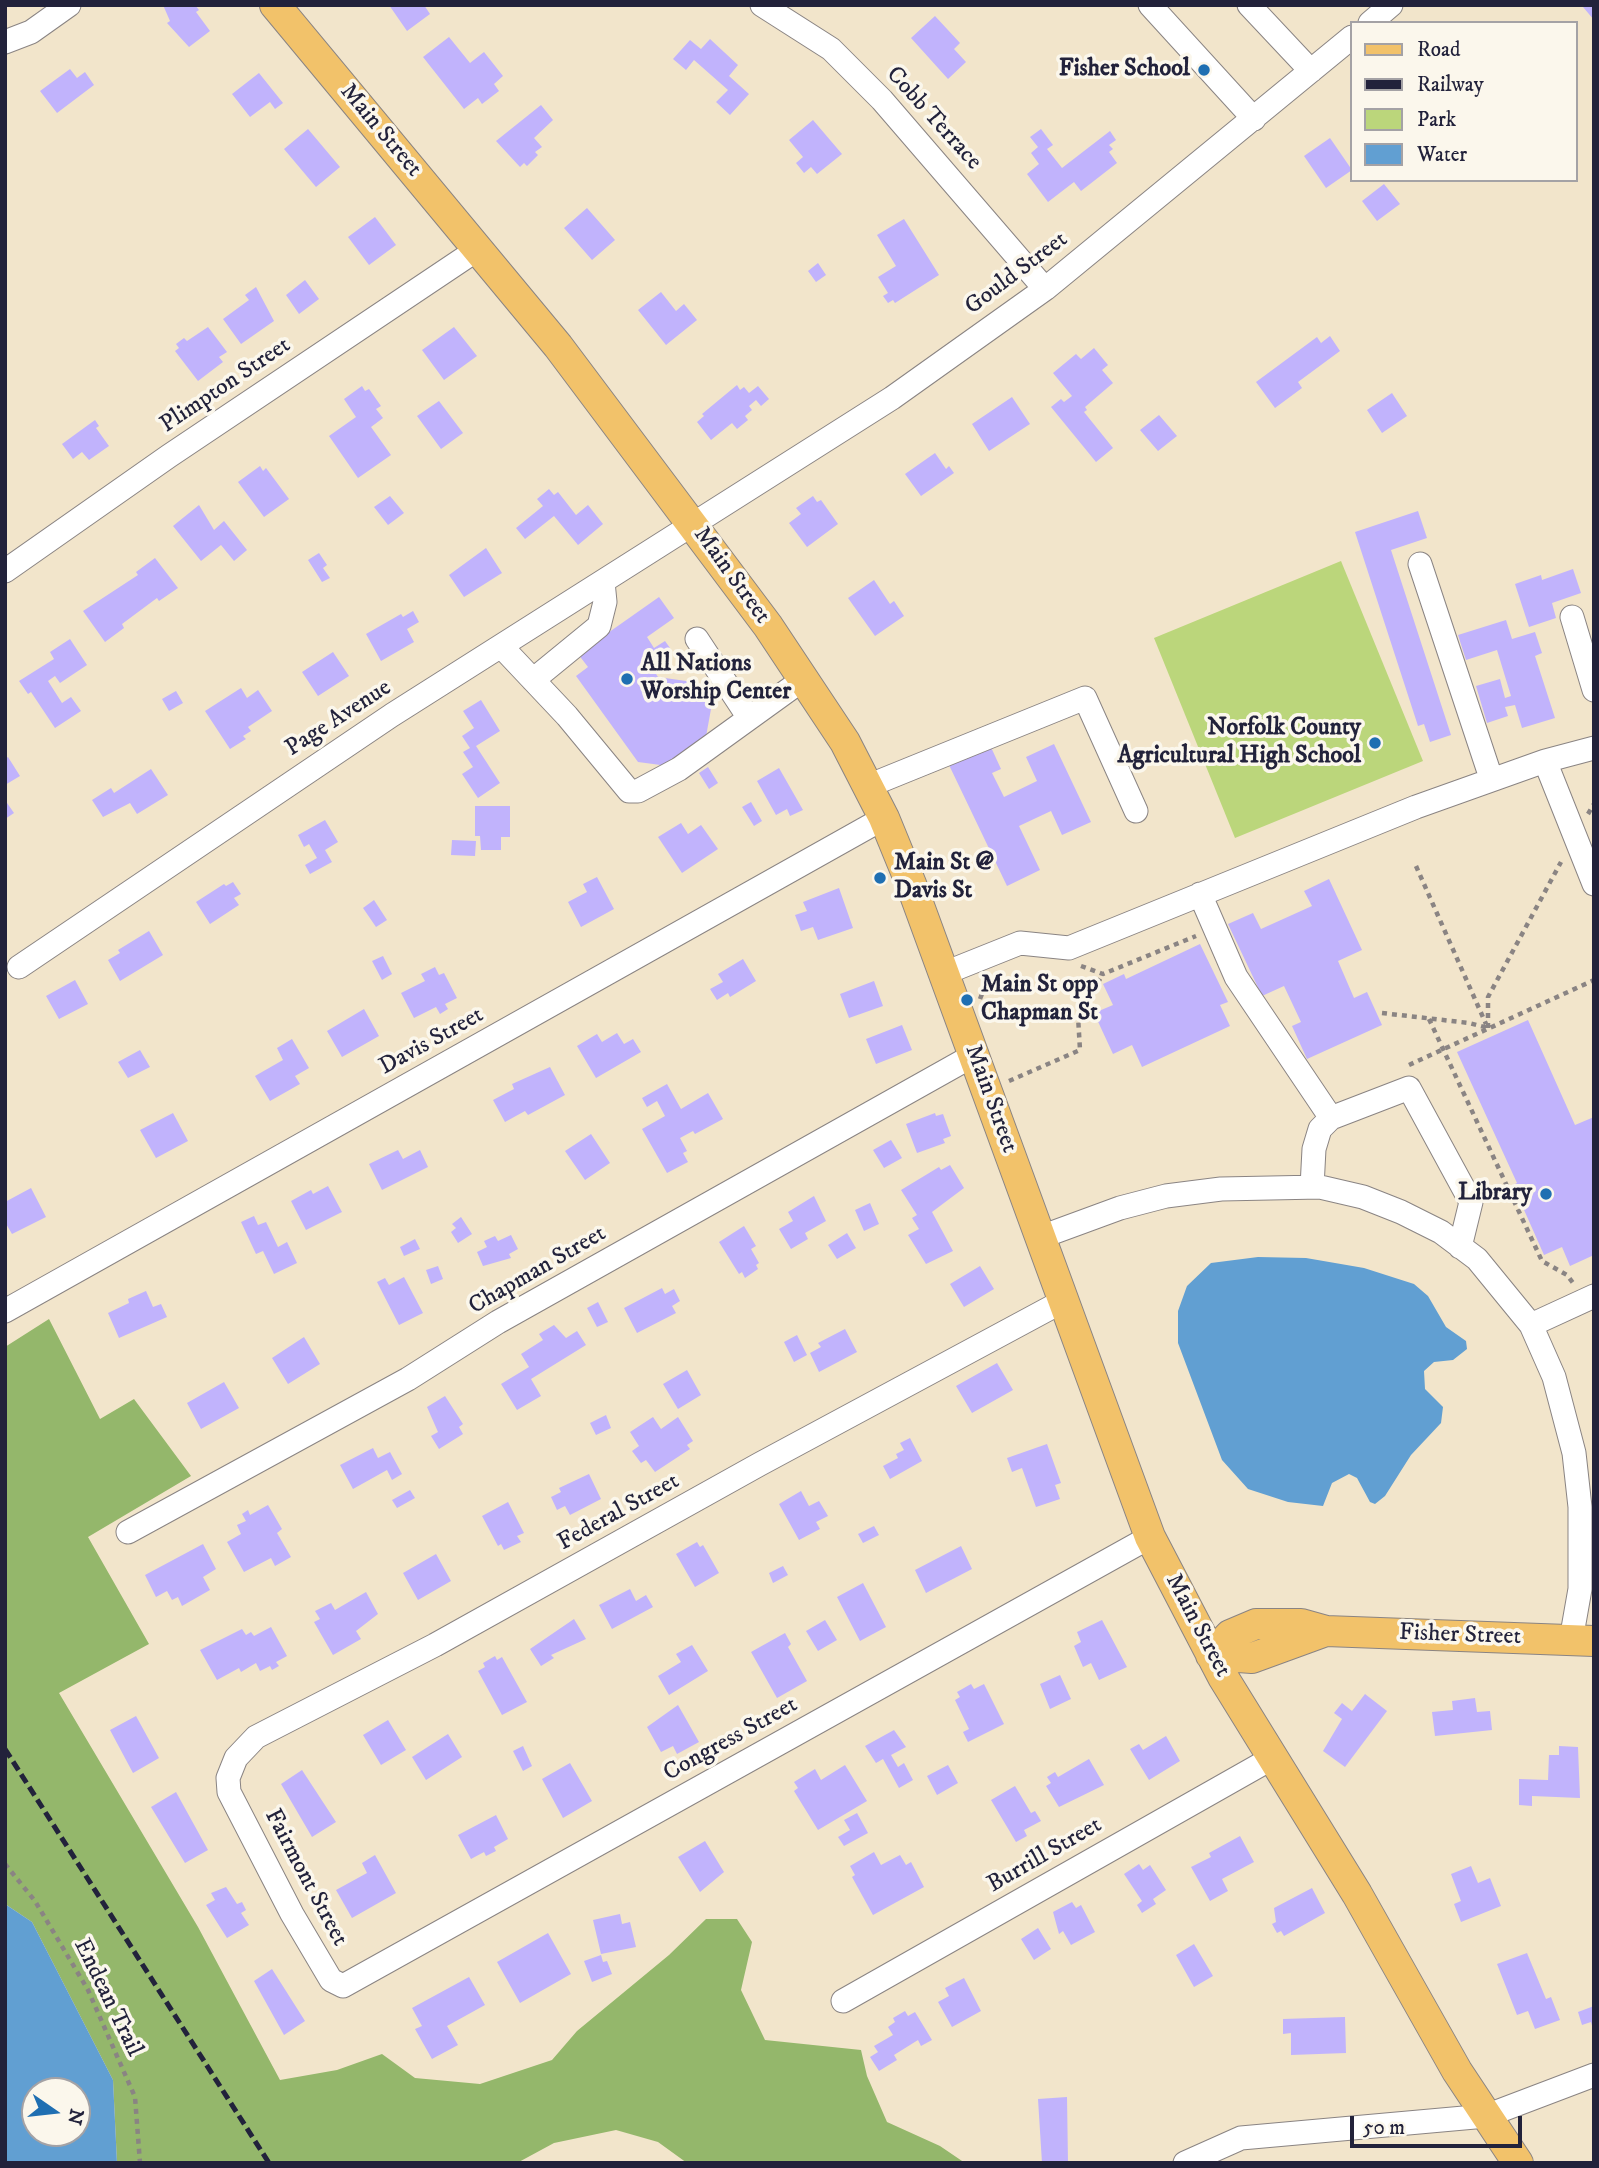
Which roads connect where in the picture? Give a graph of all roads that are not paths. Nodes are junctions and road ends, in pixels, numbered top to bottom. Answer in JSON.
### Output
{"nodes":[{"id":1,"x":69,"y":5,"type":"edge"},
{"id":2,"x":275,"y":5,"type":"edge"},
{"id":3,"x":762,"y":5,"type":"edge"},
{"id":4,"x":1150,"y":5,"type":"edge"},
{"id":5,"x":1249,"y":5,"type":"edge"},
{"id":6,"x":1391,"y":5,"type":"edge"},
{"id":7,"x":1372,"y":21,"type":"edge"},
{"id":8,"x":1350,"y":39,"type":"edge"},
{"id":9,"x":5,"y":42,"type":"edge"},
{"id":10,"x":1311,"y":71,"type":"junction"},
{"id":11,"x":1254,"y":118,"type":"junction"},
{"id":12,"x":478,"y":249,"type":"junction"},
{"id":13,"x":1045,"y":289,"type":"junction"},
{"id":14,"x":694,"y":525,"type":"junction"},
{"id":15,"x":1420,"y":564,"type":"dead end"},
{"id":16,"x":5,"y":571,"type":"edge"},
{"id":17,"x":603,"y":582,"type":"junction"},
{"id":18,"x":1572,"y":617,"type":"dead end"},
{"id":19,"x":697,"y":639,"type":"dead end"},
{"id":20,"x":501,"y":646,"type":"junction"},
{"id":21,"x":805,"y":678,"type":"junction"},
{"id":22,"x":533,"y":680,"type":"junction"},
{"id":23,"x":1594,"y":690,"type":"edge"},
{"id":24,"x":749,"y":718,"type":"junction"},
{"id":25,"x":1594,"y":748,"type":"edge"},
{"id":26,"x":1545,"y":761,"type":"junction"},
{"id":27,"x":1491,"y":778,"type":"junction"},
{"id":28,"x":868,"y":786,"type":"junction"},
{"id":29,"x":1136,"y":811,"type":"dead end"},
{"id":30,"x":884,"y":818,"type":"junction"},
{"id":31,"x":1594,"y":884,"type":"edge"},
{"id":32,"x":1200,"y":894,"type":"junction"},
{"id":33,"x":19,"y":967,"type":"dead end"},
{"id":34,"x":945,"y":974,"type":"junction"},
{"id":35,"x":974,"y":1055,"type":"junction"},
{"id":36,"x":1331,"y":1118,"type":"junction"},
{"id":37,"x":1312,"y":1187,"type":"junction"},
{"id":38,"x":1041,"y":1237,"type":"junction"},
{"id":39,"x":1460,"y":1247,"type":"junction"},
{"id":40,"x":1586,"y":1293,"type":"edge"},
{"id":41,"x":1063,"y":1301,"type":"junction"},
{"id":42,"x":5,"y":1311,"type":"edge"},
{"id":43,"x":1531,"y":1325,"type":"junction"},
{"id":44,"x":128,"y":1532,"type":"dead end"},
{"id":45,"x":1150,"y":1537,"type":"junction"},
{"id":46,"x":1582,"y":1640,"type":"edge"},
{"id":47,"x":1211,"y":1655,"type":"junction"},
{"id":48,"x":1274,"y":1757,"type":"junction"},
{"id":49,"x":229,"y":1792,"type":"joint"},
{"id":50,"x":338,"y":1986,"type":"joint"},
{"id":51,"x":843,"y":2001,"type":"dead end"},
{"id":52,"x":1594,"y":2075,"type":"edge"},
{"id":53,"x":1486,"y":2116,"type":"junction"},
{"id":54,"x":1185,"y":2163,"type":"edge"},
{"id":55,"x":1518,"y":2163,"type":"edge"}],
"edges":[{"from":1,"to":9,"type":"street"},
{"from":2,"to":12,"type":"main road","name":"Main Street"},
{"from":3,"to":13,"type":"street","name":"Cobb Terrace"},
{"from":4,"to":11,"type":"street"},
{"from":5,"to":10,"type":"street"},
{"from":6,"to":7,"type":"street"},
{"from":8,"to":10,"type":"street","name":"Gould Street"},
{"from":10,"to":11,"type":"street","name":"Gould Street"},
{"from":11,"to":13,"type":"street","name":"Gould Street"},
{"from":12,"to":14,"type":"main road","name":"Main Street"},
{"from":12,"to":16,"type":"street","name":"Plimpton Street"},
{"from":13,"to":14,"type":"street","name":"Gould Street"},
{"from":14,"to":17,"type":"street","name":"Page Avenue"},
{"from":14,"to":21,"type":"main road","name":"Main Street"},
{"from":15,"to":27,"type":"street"},
{"from":17,"to":20,"type":"street","name":"Page Avenue"},
{"from":17,"to":22,"type":"street"},
{"from":18,"to":23,"type":"street"},
{"from":19,"to":24,"type":"street"},
{"from":20,"to":22,"type":"street"},
{"from":20,"to":33,"type":"street","name":"Page Avenue"},
{"from":21,"to":24,"type":"street"},
{"from":21,"to":28,"type":"main road","name":"Main Street"},
{"from":22,"to":24,"type":"street"},
{"from":25,"to":26,"type":"street"},
{"from":26,"to":27,"type":"street"},
{"from":26,"to":31,"type":"street"},
{"from":27,"to":32,"type":"street"},
{"from":28,"to":29,"type":"street"},
{"from":28,"to":30,"type":"main road","name":"Main Street"},
{"from":30,"to":34,"type":"main road","name":"Main Street"},
{"from":30,"to":42,"type":"street","name":"Davis Street"},
{"from":32,"to":34,"type":"street"},
{"from":32,"to":36,"type":"street"},
{"from":34,"to":35,"type":"main road","name":"Main Street"},
{"from":35,"to":38,"type":"main road","name":"Main Street"},
{"from":35,"to":44,"type":"street","name":"Chapman Street"},
{"from":36,"to":37,"type":"street"},
{"from":36,"to":39,"type":"street"},
{"from":37,"to":38,"type":"street"},
{"from":37,"to":39,"type":"street"},
{"from":38,"to":41,"type":"main road","name":"Main Street"},
{"from":39,"to":43,"type":"street"},
{"from":40,"to":43,"type":"street"},
{"from":41,"to":45,"type":"main road","name":"Main Street"},
{"from":41,"to":49,"type":"street","name":"Federal Street"},
{"from":43,"to":46,"type":"street"},
{"from":45,"to":47,"type":"main road","name":"Main Street"},
{"from":45,"to":50,"type":"street","name":"Congress Street"},
{"from":46,"to":47,"type":"main road","name":"Fisher Street"},
{"from":47,"to":48,"type":"main road","name":"Main Street"},
{"from":48,"to":51,"type":"street","name":"Burrill Street"},
{"from":48,"to":53,"type":"main road","name":"Main Street"},
{"from":49,"to":50,"type":"street","name":"Fairmont Street"},
{"from":52,"to":53,"type":"street"},
{"from":53,"to":54,"type":"street"},
{"from":53,"to":55,"type":"main road","name":"Main Street"}]}
